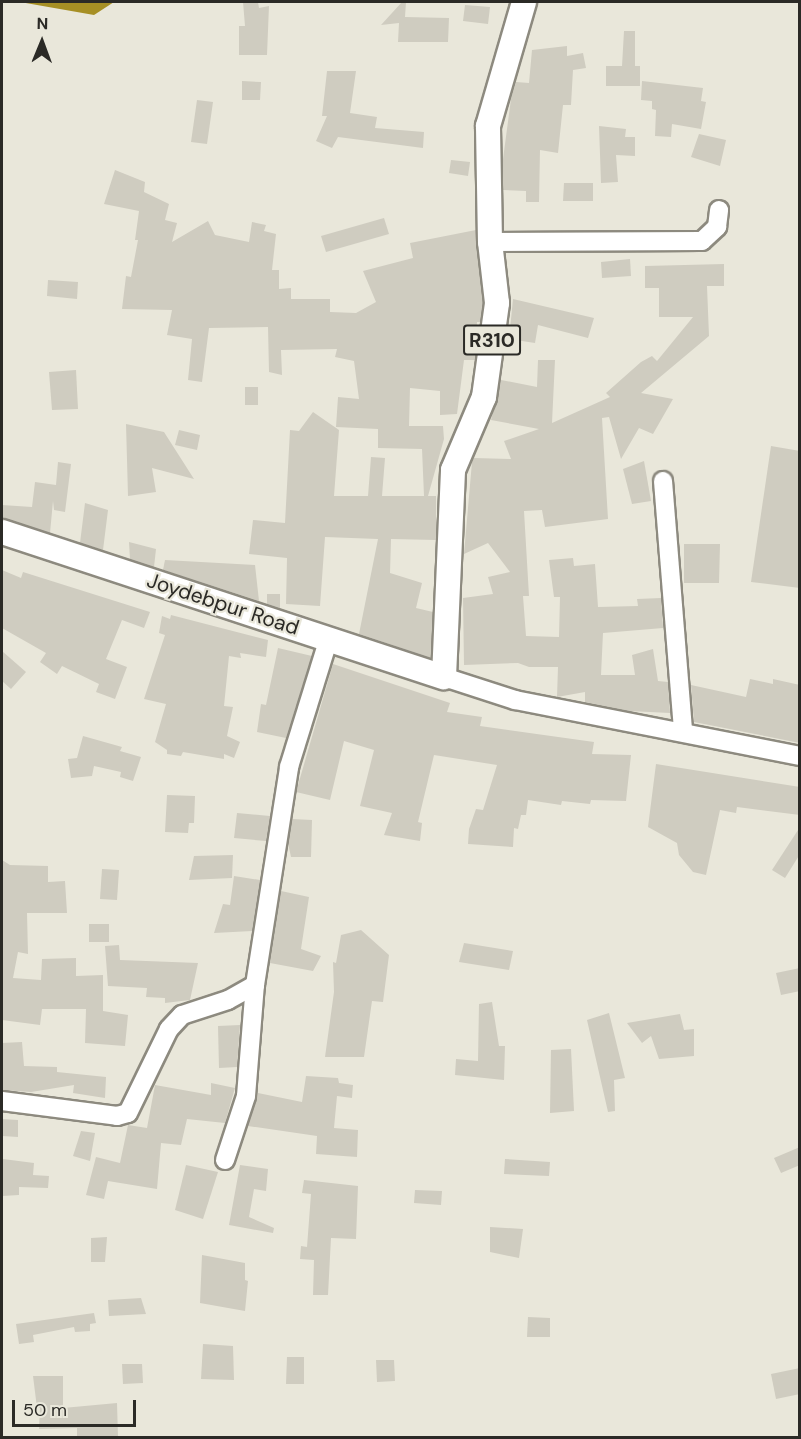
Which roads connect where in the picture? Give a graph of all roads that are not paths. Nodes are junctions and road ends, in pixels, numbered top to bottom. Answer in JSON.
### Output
{"nodes":[{"id":1,"x":524,"y":2,"type":"edge"},
{"id":2,"x":719,"y":210,"type":"dead end"},
{"id":3,"x":490,"y":242,"type":"junction"},
{"id":4,"x":663,"y":481,"type":"dead end"},
{"id":5,"x":2,"y":532,"type":"edge"},
{"id":6,"x":329,"y":638,"type":"junction"},
{"id":7,"x":444,"y":677,"type":"junction"},
{"id":8,"x":683,"y":731,"type":"junction"},
{"id":9,"x":800,"y":756,"type":"edge"},
{"id":10,"x":255,"y":985,"type":"junction"},
{"id":11,"x":2,"y":1101,"type":"edge"},
{"id":12,"x":225,"y":1160,"type":"dead end"}],
"edges":[{"from":1,"to":3,"type":"main road","number":"R310"},
{"from":2,"to":3,"type":"street"},
{"from":3,"to":7,"type":"main road","number":"R310"},
{"from":4,"to":8,"type":"street"},
{"from":5,"to":6,"type":"main road","name":"Joydebpur Road"},
{"from":6,"to":7,"type":"main road","name":"Joydebpur Road"},
{"from":6,"to":10,"type":"street"},
{"from":7,"to":8,"type":"street"},
{"from":8,"to":9,"type":"street"},
{"from":10,"to":11,"type":"street"},
{"from":10,"to":12,"type":"street"}]}
